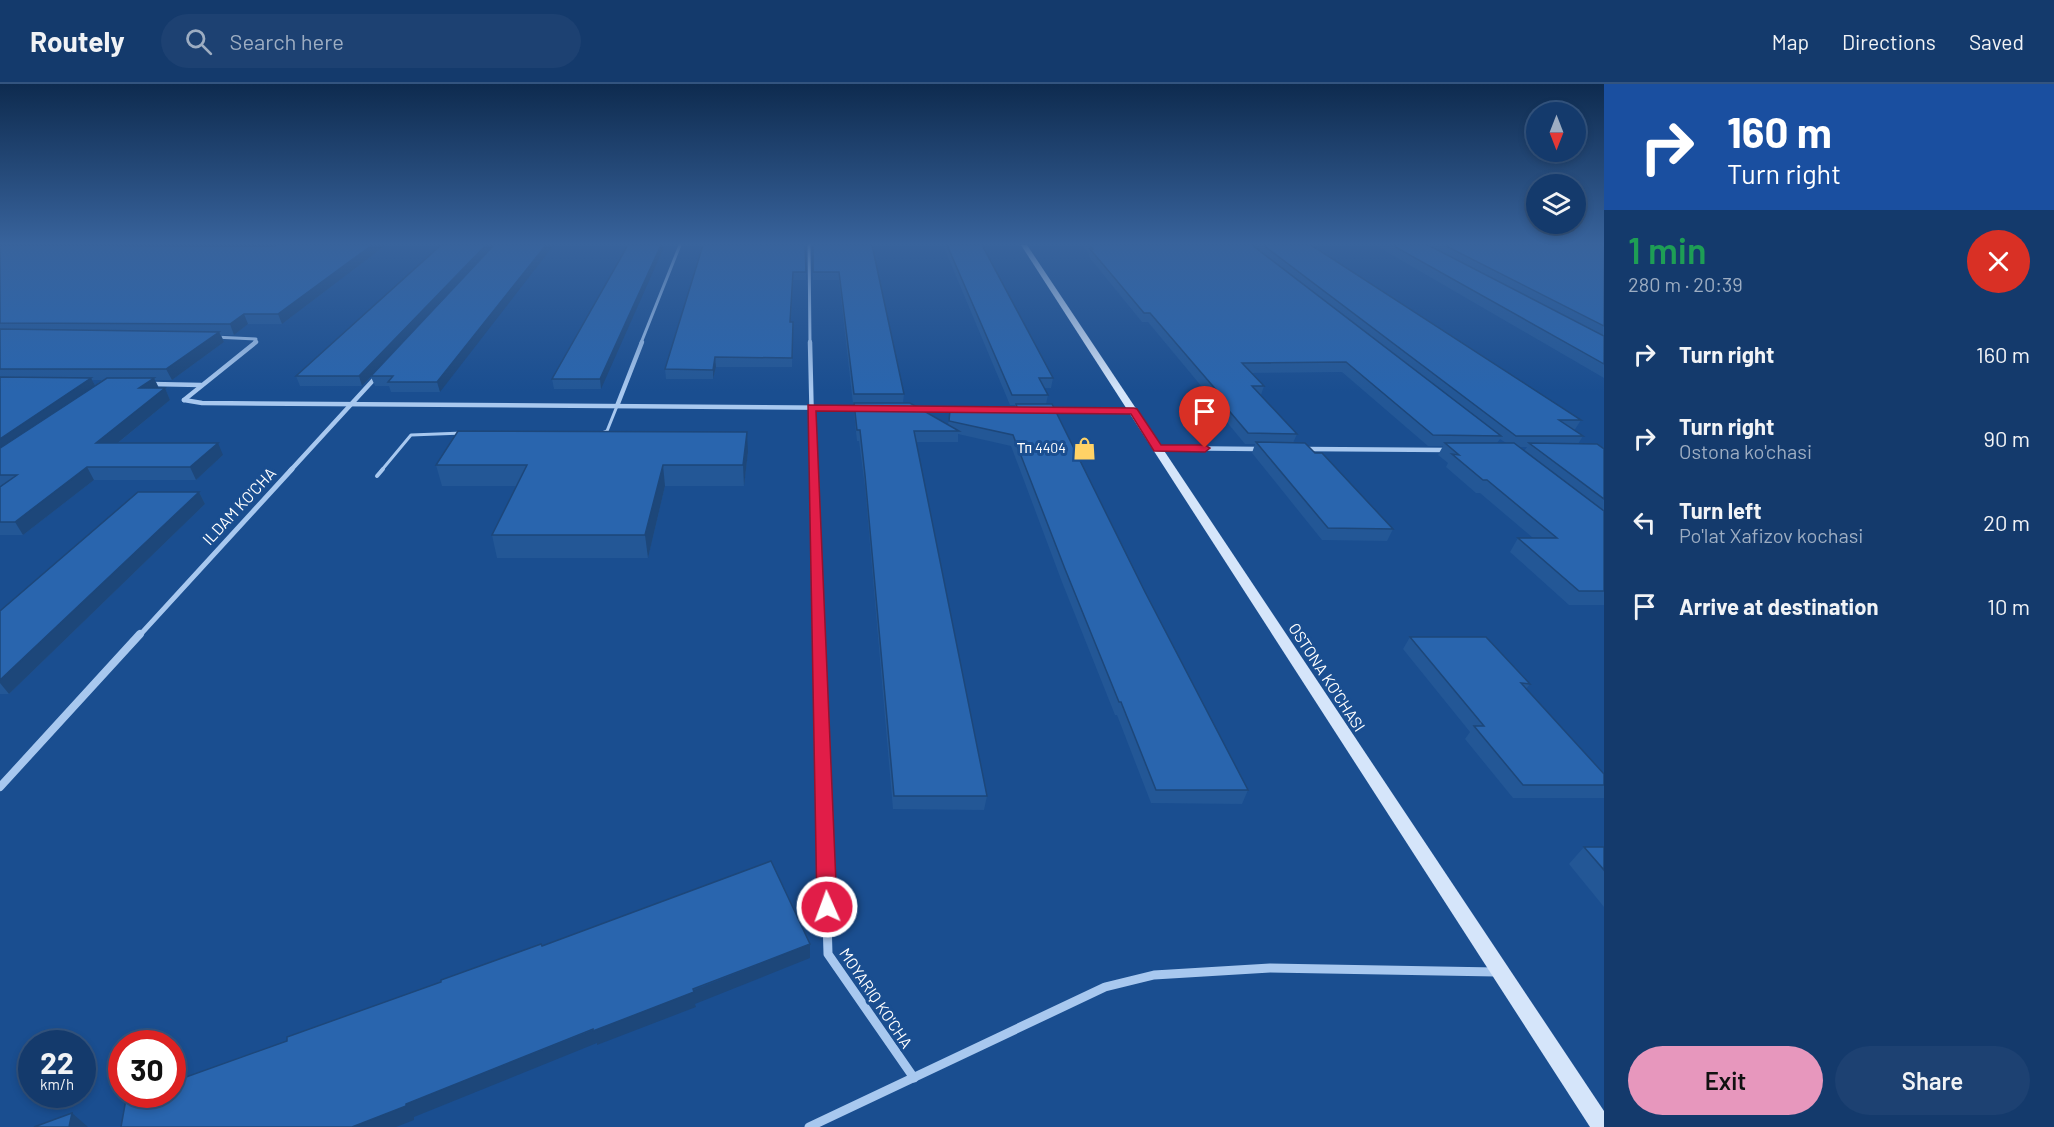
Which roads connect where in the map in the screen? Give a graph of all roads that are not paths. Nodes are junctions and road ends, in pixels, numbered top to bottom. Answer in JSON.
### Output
{"nodes":[{"id":1,"x":661,"y":294,"type":"edge"},
{"id":2,"x":810,"y":294,"type":"edge"},
{"id":3,"x":1056,"y":294,"type":"edge"},
{"id":4,"x":202,"y":337,"type":"edge"},
{"id":5,"x":381,"y":371,"type":"edge"},
{"id":6,"x":146,"y":384,"type":"edge"},
{"id":7,"x":202,"y":385,"type":"junction"},
{"id":8,"x":350,"y":405,"type":"junction"},
{"id":9,"x":617,"y":406,"type":"junction"},
{"id":10,"x":811,"y":408,"type":"junction"},
{"id":11,"x":871,"y":408,"type":"edge"},
{"id":12,"x":907,"y":409,"type":"edge"},
{"id":13,"x":1026,"y":410,"type":"edge"},
{"id":14,"x":1038,"y":410,"type":"edge"},
{"id":15,"x":1134,"y":411,"type":"junction"},
{"id":16,"x":471,"y":434,"type":"edge"},
{"id":17,"x":588,"y":434,"type":"edge"},
{"id":18,"x":1158,"y":448,"type":"junction"},
{"id":19,"x":1264,"y":449,"type":"edge"},
{"id":20,"x":1299,"y":449,"type":"edge"},
{"id":21,"x":1452,"y":450,"type":"edge"},
{"id":22,"x":377,"y":476,"type":"dead end"},
{"id":23,"x":0,"y":787,"type":"edge"},
{"id":24,"x":1500,"y":972,"type":"junction"},
{"id":25,"x":914,"y":1078,"type":"junction"},
{"id":26,"x":809,"y":1127,"type":"edge"},
{"id":27,"x":1602,"y":1127,"type":"edge"}],
"edges":[{"from":1,"to":9,"type":"street"},
{"from":2,"to":10,"type":"street","name":"MOYARIQ KO'CHA"},
{"from":3,"to":15,"type":"street","name":"OSTONA KO'CHASI"},
{"from":4,"to":7,"type":"street"},
{"from":5,"to":8,"type":"street","name":"ILDAM KO'CHA"},
{"from":6,"to":7,"type":"street"},
{"from":7,"to":8,"type":"street"},
{"from":8,"to":9,"type":"street"},
{"from":8,"to":23,"type":"street","name":"ILDAM KO'CHA"},
{"from":9,"to":10,"type":"street"},
{"from":9,"to":17,"type":"lane"},
{"from":10,"to":11,"type":"street"},
{"from":10,"to":25,"type":"street","name":"MOYARIQ KO'CHA"},
{"from":12,"to":13,"type":"street"},
{"from":14,"to":15,"type":"street"},
{"from":15,"to":18,"type":"street","name":"OSTONA KO'CHASI"},
{"from":16,"to":22,"type":"lane"},
{"from":18,"to":19,"type":"street"},
{"from":18,"to":24,"type":"street","name":"OSTONA KO'CHASI"},
{"from":20,"to":21,"type":"street"},
{"from":24,"to":25,"type":"street"},
{"from":24,"to":27,"type":"street","name":"OSTONA KO'CHASI"},
{"from":25,"to":26,"type":"street"}]}
